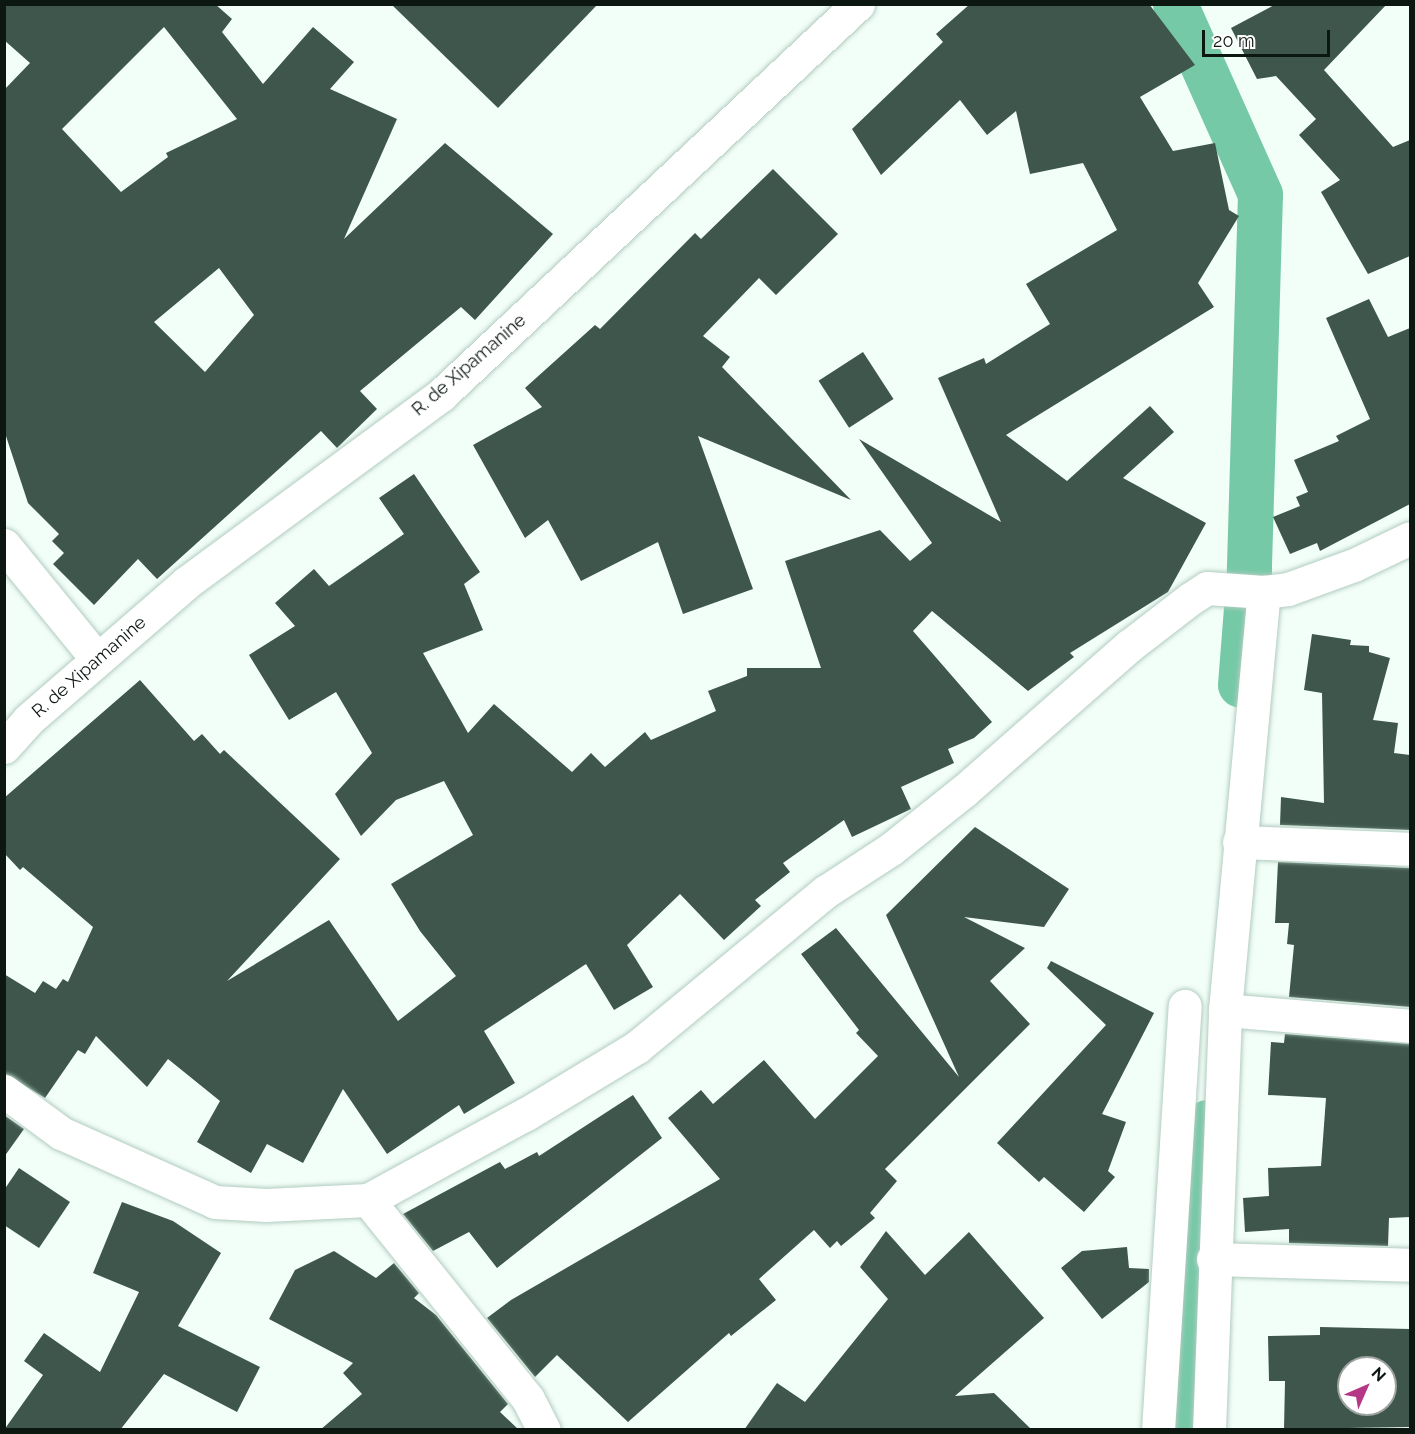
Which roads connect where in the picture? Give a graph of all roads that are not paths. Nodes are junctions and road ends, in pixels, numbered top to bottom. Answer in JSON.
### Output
{"nodes":[{"id":1,"x":858,"y":4,"type":"edge"},
{"id":2,"x":1410,"y":538,"type":"edge"},
{"id":3,"x":4,"y":544,"type":"edge"},
{"id":4,"x":1264,"y":592,"type":"junction"},
{"id":5,"x":97,"y":659,"type":"junction"},
{"id":6,"x":4,"y":747,"type":"edge"},
{"id":7,"x":1239,"y":842,"type":"junction"},
{"id":8,"x":1410,"y":849,"type":"edge"},
{"id":9,"x":1185,"y":1006,"type":"dead end"},
{"id":10,"x":1226,"y":1010,"type":"junction"},
{"id":11,"x":1410,"y":1026,"type":"edge"},
{"id":12,"x":4,"y":1091,"type":"edge"},
{"id":13,"x":368,"y":1200,"type":"junction"},
{"id":14,"x":1213,"y":1259,"type":"junction"},
{"id":15,"x":1410,"y":1265,"type":"edge"},
{"id":16,"x":544,"y":1430,"type":"edge"},
{"id":17,"x":1158,"y":1430,"type":"edge"},
{"id":18,"x":1209,"y":1430,"type":"edge"}],
"edges":[{"from":1,"to":5,"type":"street","name":"R. de Xipamanine"},
{"from":2,"to":4,"type":"street"},
{"from":3,"to":5,"type":"street"},
{"from":4,"to":7,"type":"street"},
{"from":4,"to":13,"type":"street"},
{"from":5,"to":6,"type":"street","name":"R. de Xipamanine"},
{"from":7,"to":8,"type":"street"},
{"from":7,"to":10,"type":"street"},
{"from":9,"to":17,"type":"street"},
{"from":10,"to":11,"type":"street"},
{"from":10,"to":14,"type":"street"},
{"from":12,"to":13,"type":"street"},
{"from":13,"to":16,"type":"street"},
{"from":14,"to":15,"type":"street"},
{"from":14,"to":18,"type":"street"}]}
